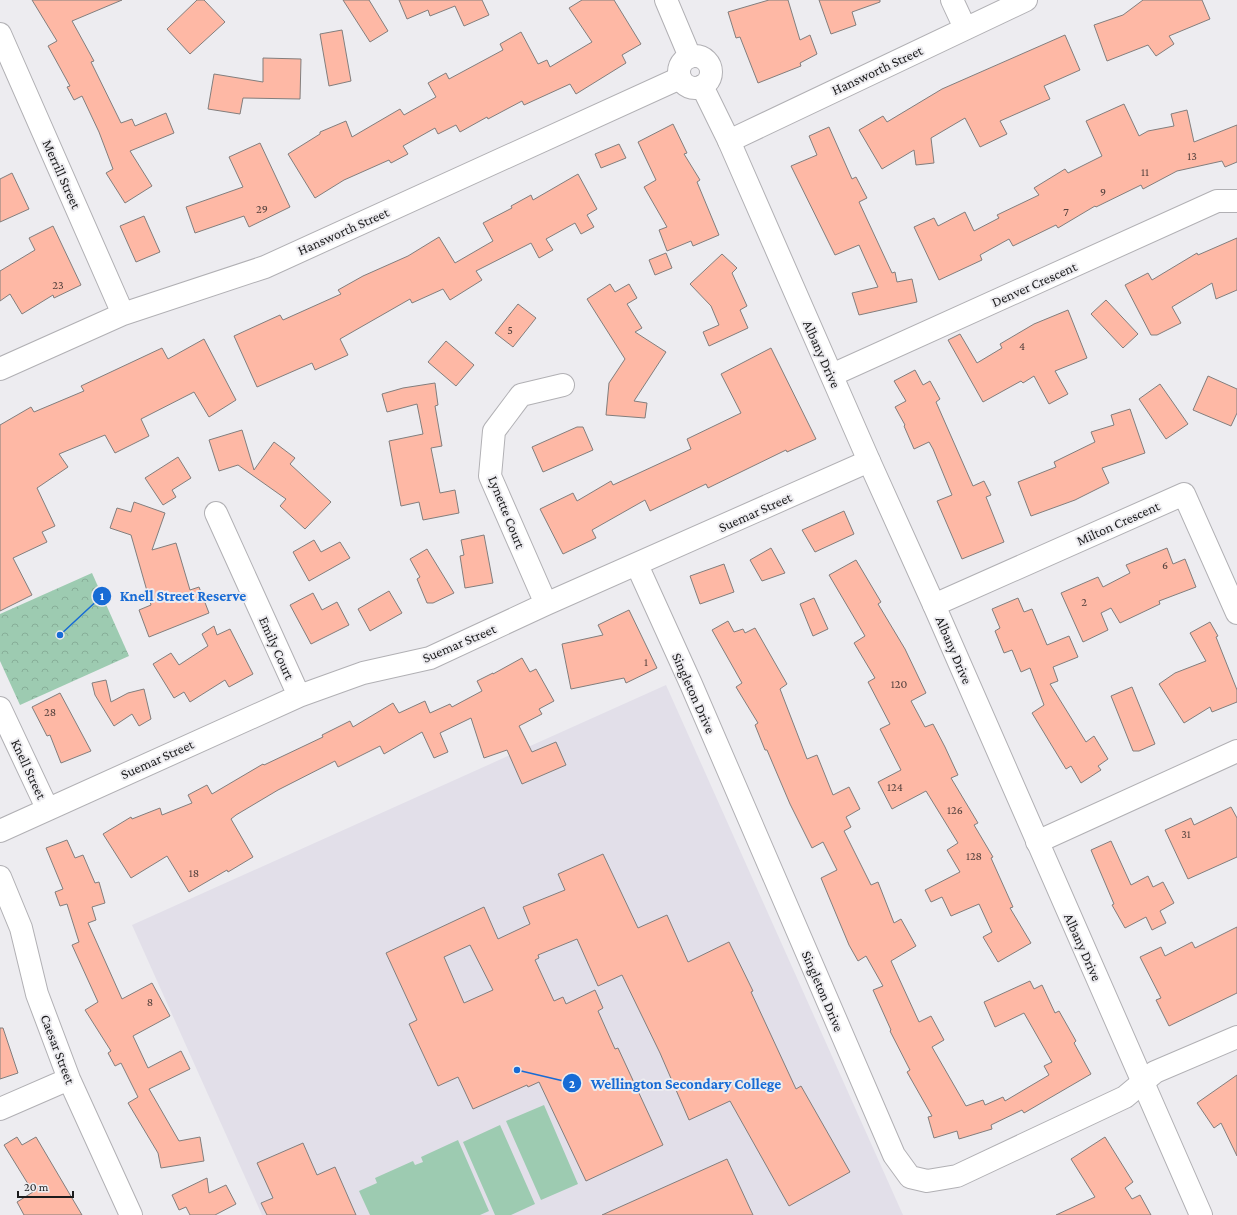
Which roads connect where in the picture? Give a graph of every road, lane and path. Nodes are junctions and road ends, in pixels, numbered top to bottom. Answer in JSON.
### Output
{"nodes":[{"id":1,"x":666,"y":0,"type":"edge"},
{"id":2,"x":952,"y":0,"type":"edge"},
{"id":3,"x":1026,"y":0,"type":"edge"},
{"id":4,"x":965,"y":28,"type":"junction"},
{"id":5,"x":0,"y":34,"type":"edge"},
{"id":6,"x":690,"y":57,"type":"junction"},
{"id":7,"x":680,"y":78,"type":"junction"},
{"id":8,"x":702,"y":86,"type":"junction"},
{"id":9,"x":729,"y":141,"type":"junction"},
{"id":10,"x":1237,"y":201,"type":"edge"},
{"id":11,"x":123,"y":314,"type":"junction"},
{"id":12,"x":0,"y":369,"type":"edge"},
{"id":13,"x":832,"y":375,"type":"junction"},
{"id":14,"x":563,"y":384,"type":"dead end"},
{"id":15,"x":869,"y":461,"type":"junction"},
{"id":16,"x":216,"y":513,"type":"dead end"},
{"id":17,"x":637,"y":565,"type":"junction"},
{"id":18,"x":546,"y":604,"type":"junction"},
{"id":19,"x":934,"y":605,"type":"junction"},
{"id":20,"x":1237,"y":613,"type":"edge"},
{"id":21,"x":299,"y":696,"type":"junction"},
{"id":22,"x":0,"y":708,"type":"edge"},
{"id":23,"x":1237,"y":751,"type":"edge"},
{"id":24,"x":47,"y":808,"type":"junction"},
{"id":25,"x":0,"y":831,"type":"edge"},
{"id":26,"x":1036,"y":842,"type":"junction"},
{"id":27,"x":0,"y":878,"type":"edge"},
{"id":28,"x":1237,"y":1037,"type":"edge"},
{"id":29,"x":69,"y":1079,"type":"junction"},
{"id":30,"x":1144,"y":1082,"type":"junction"},
{"id":31,"x":0,"y":1109,"type":"edge"},
{"id":32,"x":131,"y":1215,"type":"edge"},
{"id":33,"x":1201,"y":1215,"type":"edge"}],
"edges":[{"from":1,"to":6,"type":"street"},
{"from":2,"to":4,"type":"street"},
{"from":3,"to":4,"type":"street","name":"Hansworth Street"},
{"from":4,"to":9,"type":"street","name":"Hansworth Street"},
{"from":5,"to":11,"type":"street","name":"Merrill Street"},
{"from":6,"to":7,"type":"street"},
{"from":6,"to":8,"type":"street"},
{"from":7,"to":8,"type":"street"},
{"from":7,"to":11,"type":"street","name":"Hansworth Street"},
{"from":8,"to":9,"type":"street","name":"Albany Drive"},
{"from":9,"to":13,"type":"street","name":"Albany Drive"},
{"from":10,"to":13,"type":"street","name":"Denver Crescent"},
{"from":11,"to":12,"type":"street","name":"Hansworth Street"},
{"from":13,"to":15,"type":"street","name":"Albany Drive"},
{"from":14,"to":18,"type":"street","name":"Lynette Court"},
{"from":15,"to":17,"type":"street","name":"Suemar Street"},
{"from":15,"to":19,"type":"street","name":"Albany Drive"},
{"from":16,"to":21,"type":"street","name":"Emily Court"},
{"from":17,"to":18,"type":"street","name":"Suemar Street"},
{"from":17,"to":30,"type":"street","name":"Singleton Drive"},
{"from":18,"to":21,"type":"street","name":"Suemar Street"},
{"from":19,"to":20,"type":"street","name":"Milton Crescent"},
{"from":19,"to":26,"type":"street","name":"Albany Drive"},
{"from":21,"to":24,"type":"street","name":"Suemar Street"},
{"from":22,"to":24,"type":"street","name":"Knell Street"},
{"from":23,"to":26,"type":"street"},
{"from":24,"to":25,"type":"street","name":"Suemar Street"},
{"from":26,"to":30,"type":"street","name":"Albany Drive"},
{"from":27,"to":29,"type":"street","name":"Caesar Street"},
{"from":28,"to":30,"type":"street"},
{"from":29,"to":31,"type":"street"},
{"from":29,"to":32,"type":"street","name":"Caesar Street"},
{"from":30,"to":33,"type":"street","name":"Albany Drive"}]}
